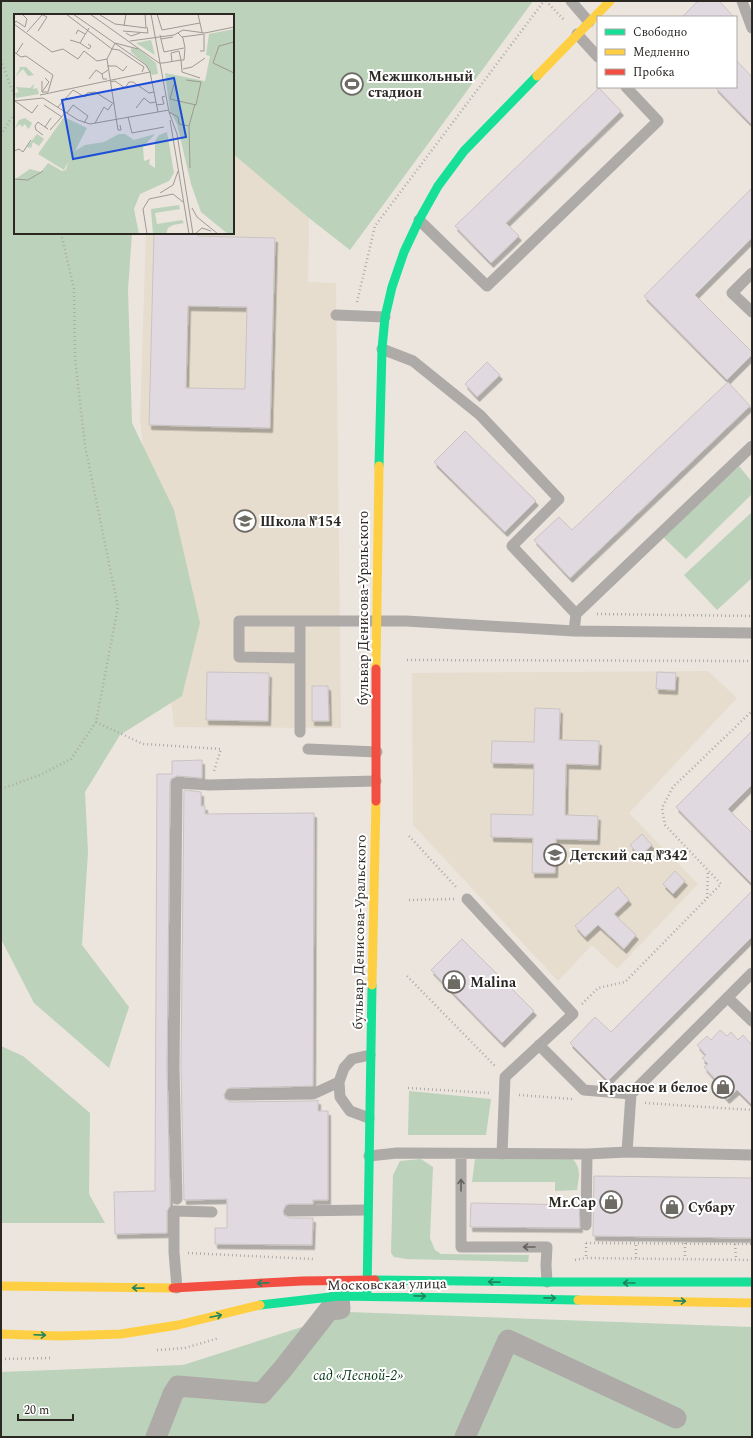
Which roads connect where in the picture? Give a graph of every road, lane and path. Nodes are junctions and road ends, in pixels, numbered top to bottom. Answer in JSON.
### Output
{"nodes":[{"id":1,"x":546,"y":1,"type":"edge"},
{"id":2,"x":571,"y":1,"type":"edge"},
{"id":3,"x":610,"y":1,"type":"edge"},
{"id":4,"x":742,"y":1,"type":"edge"},
{"id":5,"x":589,"y":22,"type":"junction"},
{"id":6,"x":568,"y":25,"type":"dead end"},
{"id":7,"x":752,"y":28,"type":"edge"},
{"id":8,"x":577,"y":34,"type":"junction"},
{"id":9,"x":597,"y":57,"type":"edge"},
{"id":10,"x":1,"y":60,"type":"edge"},
{"id":11,"x":627,"y":88,"type":"edge"},
{"id":12,"x":14,"y":95,"type":"edge"},
{"id":13,"x":14,"y":114,"type":"edge"},
{"id":14,"x":1,"y":135,"type":"edge"},
{"id":15,"x":419,"y":220,"type":"junction"},
{"id":16,"x":61,"y":234,"type":"edge"},
{"id":17,"x":752,"y":273,"type":"edge"},
{"id":18,"x":752,"y":312,"type":"edge"},
{"id":19,"x":336,"y":315,"type":"dead end"},
{"id":20,"x":386,"y":317,"type":"junction"},
{"id":21,"x":382,"y":348,"type":"junction"},
{"id":22,"x":752,"y":446,"type":"edge"},
{"id":23,"x":576,"y":614,"type":"junction"},
{"id":24,"x":300,"y":621,"type":"junction"},
{"id":25,"x":376,"y":621,"type":"junction"},
{"id":26,"x":574,"y":631,"type":"junction"},
{"id":27,"x":752,"y":633,"type":"edge"},
{"id":28,"x":300,"y":658,"type":"junction"},
{"id":29,"x":407,"y":660,"type":"dead end"},
{"id":30,"x":752,"y":661,"type":"edge"},
{"id":31,"x":752,"y":710,"type":"edge"},
{"id":32,"x":96,"y":722,"type":"junction"},
{"id":33,"x":300,"y":732,"type":"dead end"},
{"id":34,"x":308,"y":749,"type":"dead end"},
{"id":35,"x":377,"y":752,"type":"junction"},
{"id":36,"x":376,"y":781,"type":"junction"},
{"id":37,"x":209,"y":785,"type":"junction"},
{"id":38,"x":1,"y":789,"type":"edge"},
{"id":39,"x":409,"y":836,"type":"dead end"},
{"id":40,"x":708,"y":871,"type":"junction"},
{"id":41,"x":707,"y":898,"type":"junction"},
{"id":42,"x":467,"y":899,"type":"junction"},
{"id":43,"x":409,"y":900,"type":"dead end"},
{"id":44,"x":752,"y":973,"type":"edge"},
{"id":45,"x":407,"y":976,"type":"dead end"},
{"id":46,"x":728,"y":998,"type":"junction"},
{"id":47,"x":573,"y":1014,"type":"junction"},
{"id":48,"x":752,"y":1021,"type":"edge"},
{"id":49,"x":539,"y":1045,"type":"junction"},
{"id":50,"x":370,"y":1055,"type":"junction"},
{"id":51,"x":505,"y":1076,"type":"junction"},
{"id":52,"x":339,"y":1082,"type":"junction"},
{"id":53,"x":408,"y":1088,"type":"dead end"},
{"id":54,"x":504,"y":1094,"type":"junction"},
{"id":55,"x":631,"y":1094,"type":"junction"},
{"id":56,"x":231,"y":1095,"type":"dead end"},
{"id":57,"x":368,"y":1118,"type":"junction"},
{"id":58,"x":627,"y":1152,"type":"junction"},
{"id":59,"x":462,"y":1154,"type":"junction"},
{"id":60,"x":502,"y":1154,"type":"junction"},
{"id":61,"x":587,"y":1154,"type":"junction"},
{"id":62,"x":752,"y":1155,"type":"edge"},
{"id":63,"x":369,"y":1156,"type":"junction"},
{"id":64,"x":177,"y":1200,"type":"dead end"},
{"id":65,"x":367,"y":1210,"type":"junction"},
{"id":66,"x":290,"y":1211,"type":"dead end"},
{"id":67,"x":212,"y":1212,"type":"dead end"},
{"id":68,"x":586,"y":1225,"type":"joint"},
{"id":69,"x":586,"y":1243,"type":"junction"},
{"id":70,"x":636,"y":1243,"type":"junction"},
{"id":71,"x":685,"y":1244,"type":"junction"},
{"id":72,"x":735,"y":1244,"type":"junction"},
{"id":73,"x":752,"y":1244,"type":"edge"},
{"id":74,"x":174,"y":1252,"type":"junction"},
{"id":75,"x":586,"y":1258,"type":"junction"},
{"id":76,"x":636,"y":1258,"type":"junction"},
{"id":77,"x":320,"y":1259,"type":"dead end"},
{"id":78,"x":685,"y":1259,"type":"junction"},
{"id":79,"x":736,"y":1259,"type":"junction"},
{"id":80,"x":752,"y":1260,"type":"edge"},
{"id":81,"x":546,"y":1265,"type":"junction"},
{"id":82,"x":367,"y":1280,"type":"junction"},
{"id":83,"x":547,"y":1282,"type":"junction"},
{"id":84,"x":752,"y":1282,"type":"edge"},
{"id":85,"x":1,"y":1286,"type":"edge"},
{"id":86,"x":177,"y":1288,"type":"junction"},
{"id":87,"x":367,"y":1295,"type":"junction"},
{"id":88,"x":339,"y":1296,"type":"junction"},
{"id":89,"x":752,"y":1304,"type":"edge"},
{"id":90,"x":1,"y":1334,"type":"edge"},
{"id":91,"x":676,"y":1418,"type":"dead end"},
{"id":92,"x":156,"y":1437,"type":"edge"},
{"id":93,"x":465,"y":1437,"type":"edge"}],
"edges":[{"from":1,"to":6,"type":"path"},
{"from":2,"to":5,"type":"lane"},
{"from":3,"to":5,"type":"main road","name":"бульвар Денисова-Уральского"},
{"from":4,"to":7,"type":"lane"},
{"from":5,"to":8,"type":"main road","name":"бульвар Денисова-Уральского"},
{"from":8,"to":9,"type":"lane"},
{"from":8,"to":15,"type":"main road","name":"бульвар Денисова-Уральского"},
{"from":10,"to":12,"type":"path"},
{"from":11,"to":15,"type":"lane"},
{"from":13,"to":14,"type":"path"},
{"from":15,"to":20,"type":"main road","name":"бульвар Денисова-Уральского"},
{"from":16,"to":32,"type":"path"},
{"from":17,"to":18,"type":"lane"},
{"from":19,"to":20,"type":"lane"},
{"from":20,"to":21,"type":"main road","name":"бульвар Денисова-Уральского"},
{"from":21,"to":23,"type":"lane"},
{"from":21,"to":25,"type":"main road","name":"бульвар Денисова-Уральского"},
{"from":22,"to":23,"type":"lane"},
{"from":23,"to":26,"type":"lane"},
{"from":24,"to":25,"type":"lane"},
{"from":24,"to":28,"type":"lane"},
{"from":24,"to":28,"type":"lane"},
{"from":25,"to":26,"type":"lane"},
{"from":25,"to":35,"type":"main road","name":"бульвар Денисова-Уральского"},
{"from":26,"to":27,"type":"lane"},
{"from":28,"to":33,"type":"lane"},
{"from":29,"to":30,"type":"path"},
{"from":31,"to":40,"type":"path"},
{"from":32,"to":37,"type":"path"},
{"from":32,"to":38,"type":"path"},
{"from":34,"to":35,"type":"lane"},
{"from":35,"to":36,"type":"main road","name":"бульвар Денисова-Уральского"},
{"from":36,"to":37,"type":"lane"},
{"from":36,"to":50,"type":"main road","name":"бульвар Денисова-Уральского"},
{"from":37,"to":64,"type":"lane"},
{"from":39,"to":42,"type":"path"},
{"from":40,"to":41,"type":"path"},
{"from":40,"to":41,"type":"path"},
{"from":41,"to":47,"type":"path"},
{"from":42,"to":43,"type":"path"},
{"from":42,"to":47,"type":"lane"},
{"from":44,"to":46,"type":"lane"},
{"from":45,"to":51,"type":"path"},
{"from":46,"to":48,"type":"lane"},
{"from":46,"to":55,"type":"lane"},
{"from":47,"to":49,"type":"lane"},
{"from":49,"to":51,"type":"lane"},
{"from":49,"to":55,"type":"lane"},
{"from":50,"to":52,"type":"lane"},
{"from":50,"to":57,"type":"main road","name":"бульвар Денисова-Уральского"},
{"from":51,"to":54,"type":"lane"},
{"from":52,"to":56,"type":"lane"},
{"from":52,"to":57,"type":"lane"},
{"from":53,"to":54,"type":"path"},
{"from":54,"to":60,"type":"lane"},
{"from":55,"to":58,"type":"lane"},
{"from":57,"to":63,"type":"main road","name":"бульвар Денисова-Уральского"},
{"from":58,"to":61,"type":"lane"},
{"from":58,"to":62,"type":"lane"},
{"from":59,"to":60,"type":"lane"},
{"from":59,"to":63,"type":"lane"},
{"from":81,"to":59,"type":"lane","one_way":true},
{"from":60,"to":61,"type":"lane"},
{"from":61,"to":68,"type":"lane"},
{"from":63,"to":65,"type":"main road","name":"бульвар Денисова-Уральского"},
{"from":65,"to":66,"type":"lane"},
{"from":65,"to":82,"type":"main road","name":"бульвар Денисова-Уральского"},
{"from":67,"to":74,"type":"lane"},
{"from":68,"to":69,"type":"path"},
{"from":69,"to":70,"type":"path"},
{"from":69,"to":75,"type":"path"},
{"from":70,"to":71,"type":"path"},
{"from":70,"to":76,"type":"path"},
{"from":71,"to":72,"type":"path"},
{"from":71,"to":78,"type":"path"},
{"from":72,"to":73,"type":"path"},
{"from":72,"to":79,"type":"path"},
{"from":74,"to":77,"type":"path"},
{"from":74,"to":86,"type":"lane"},
{"from":75,"to":76,"type":"path"},
{"from":75,"to":81,"type":"path"},
{"from":76,"to":78,"type":"path"},
{"from":78,"to":79,"type":"path"},
{"from":79,"to":80,"type":"path"},
{"from":81,"to":83,"type":"lane"},
{"from":83,"to":82,"type":"main road","name":"Московская улица","one_way":true},
{"from":82,"to":86,"type":"main road","name":"Московская улица","one_way":true},
{"from":82,"to":87,"type":"main road","name":"бульвар Денисова-Уральского"},
{"from":84,"to":83,"type":"main road","name":"Московская улица","one_way":true},
{"from":86,"to":85,"type":"main road","name":"Московская улица","one_way":true},
{"from":87,"to":88,"type":"main road","name":"Московская улица"},
{"from":87,"to":89,"type":"main road","name":"Московская улица","one_way":true},
{"from":90,"to":88,"type":"main road","name":"Московская улица","one_way":true},
{"from":88,"to":92,"type":"street"},
{"from":91,"to":93,"type":"street"}]}
